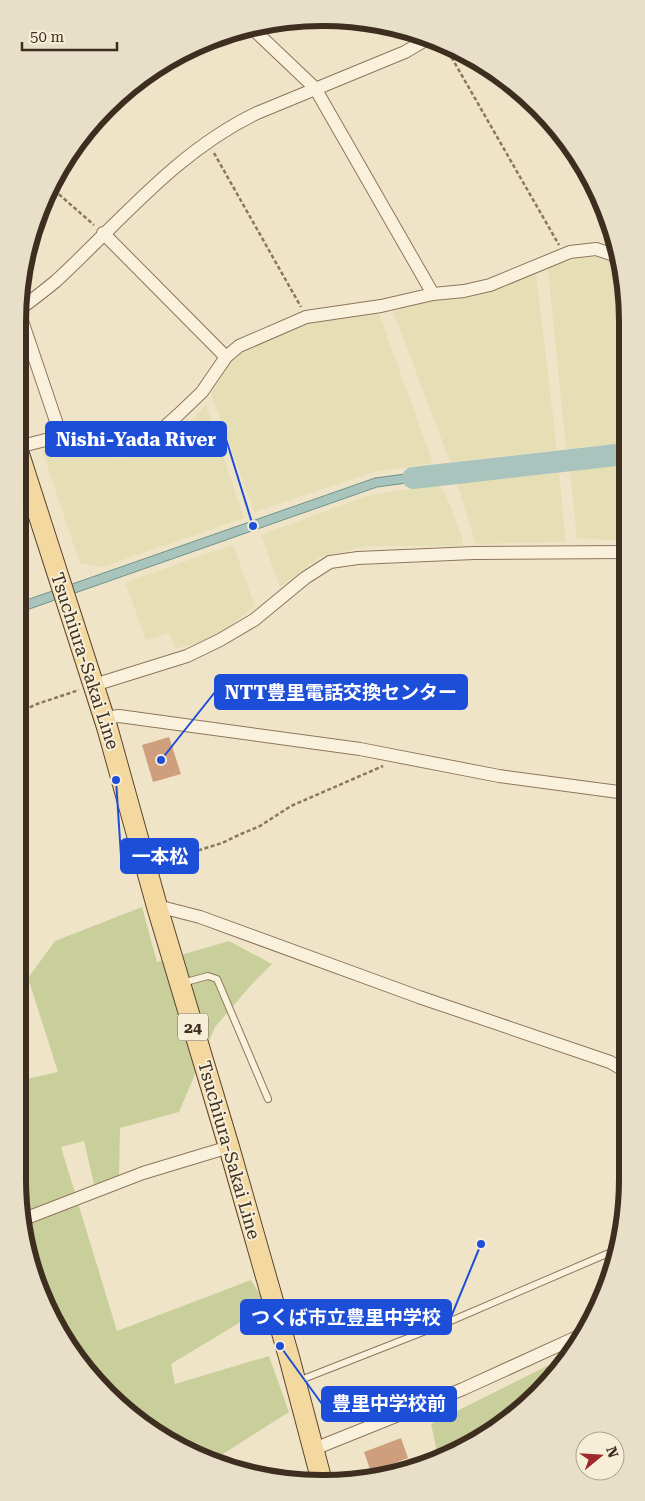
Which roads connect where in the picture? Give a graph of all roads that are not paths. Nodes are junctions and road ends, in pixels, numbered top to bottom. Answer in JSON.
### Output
{"nodes":[{"id":1,"x":258,"y":34,"type":"edge"},
{"id":2,"x":420,"y":43,"type":"edge"},
{"id":3,"x":315,"y":88,"type":"junction"},
{"id":4,"x":103,"y":233,"type":"junction"},
{"id":5,"x":611,"y":254,"type":"edge"},
{"id":6,"x":433,"y":294,"type":"junction"},
{"id":7,"x":27,"y":304,"type":"edge"},
{"id":8,"x":26,"y":332,"type":"edge"},
{"id":9,"x":226,"y":357,"type":"junction"},
{"id":10,"x":61,"y":436,"type":"junction"},
{"id":11,"x":26,"y":445,"type":"edge"},
{"id":12,"x":26,"y":476,"type":"edge"},
{"id":13,"x":619,"y":552,"type":"edge"},
{"id":14,"x":94,"y":686,"type":"junction"},
{"id":15,"x":104,"y":718,"type":"junction"},
{"id":16,"x":619,"y":792,"type":"edge"},
{"id":17,"x":158,"y":910,"type":"junction"},
{"id":18,"x":180,"y":984,"type":"junction"},
{"id":19,"x":619,"y":1067,"type":"edge"},
{"id":20,"x":268,"y":1100,"type":"dead end"},
{"id":21,"x":229,"y":1146,"type":"junction"},
{"id":22,"x":29,"y":1217,"type":"edge"},
{"id":23,"x":609,"y":1253,"type":"edge"},
{"id":24,"x":571,"y":1340,"type":"edge"},
{"id":25,"x":296,"y":1382,"type":"junction"},
{"id":26,"x":314,"y":1449,"type":"junction"},
{"id":27,"x":320,"y":1475,"type":"edge"}],
"edges":[{"from":1,"to":3,"type":"street"},
{"from":2,"to":3,"type":"street"},
{"from":3,"to":4,"type":"street"},
{"from":3,"to":6,"type":"street"},
{"from":4,"to":7,"type":"street"},
{"from":4,"to":9,"type":"street"},
{"from":5,"to":6,"type":"street"},
{"from":6,"to":9,"type":"street"},
{"from":8,"to":10,"type":"street"},
{"from":9,"to":10,"type":"street"},
{"from":10,"to":11,"type":"street"},
{"from":12,"to":14,"type":"main road","name":"Tsuchiura-Sakai Line","number":"24"},
{"from":13,"to":14,"type":"street"},
{"from":14,"to":15,"type":"main road","name":"Tsuchiura-Sakai Line","number":"24"},
{"from":15,"to":16,"type":"street"},
{"from":15,"to":17,"type":"main road","name":"Tsuchiura-Sakai Line","number":"24"},
{"from":17,"to":18,"type":"main road","name":"Tsuchiura-Sakai Line","number":"24"},
{"from":17,"to":19,"type":"street"},
{"from":18,"to":20,"type":"lane"},
{"from":18,"to":21,"type":"main road","name":"Tsuchiura-Sakai Line","number":"24"},
{"from":21,"to":22,"type":"street"},
{"from":21,"to":25,"type":"main road","name":"Tsuchiura-Sakai Line","number":"24"},
{"from":23,"to":25,"type":"lane"},
{"from":24,"to":26,"type":"street"},
{"from":25,"to":26,"type":"main road","name":"Tsuchiura-Sakai Line","number":"24"},
{"from":26,"to":27,"type":"main road","name":"Tsuchiura-Sakai Line","number":"24"}]}
